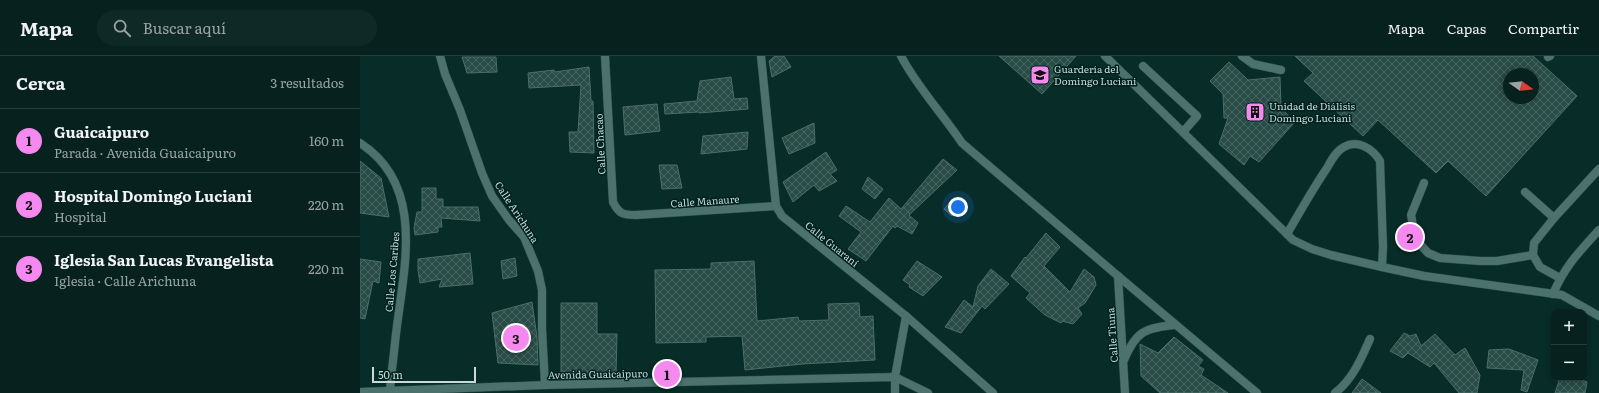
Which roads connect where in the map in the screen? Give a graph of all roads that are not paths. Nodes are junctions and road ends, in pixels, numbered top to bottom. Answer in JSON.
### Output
{"nodes":[{"id":1,"x":440,"y":56,"type":"edge"},
{"id":2,"x":605,"y":56,"type":"edge"},
{"id":3,"x":761,"y":56,"type":"edge"},
{"id":4,"x":900,"y":56,"type":"edge"},
{"id":5,"x":1105,"y":56,"type":"edge"},
{"id":6,"x":1242,"y":56,"type":"edge"},
{"id":7,"x":1143,"y":66,"type":"dead end"},
{"id":8,"x":1281,"y":70,"type":"dead end"},
{"id":9,"x":1183,"y":132,"type":"junction"},
{"id":10,"x":360,"y":143,"type":"edge"},
{"id":11,"x":1599,"y":169,"type":"edge"},
{"id":12,"x":1424,"y":183,"type":"dead end"},
{"id":13,"x":1525,"y":192,"type":"dead end"},
{"id":14,"x":776,"y":206,"type":"junction"},
{"id":15,"x":636,"y":215,"type":"joint"},
{"id":16,"x":1554,"y":218,"type":"junction"},
{"id":17,"x":1599,"y":230,"type":"edge"},
{"id":18,"x":1287,"y":234,"type":"junction"},
{"id":19,"x":1533,"y":255,"type":"junction"},
{"id":20,"x":1382,"y":267,"type":"junction"},
{"id":21,"x":1118,"y":276,"type":"junction"},
{"id":22,"x":1560,"y":278,"type":"junction"},
{"id":23,"x":1554,"y":294,"type":"junction"},
{"id":24,"x":906,"y":316,"type":"junction"},
{"id":25,"x":1599,"y":316,"type":"edge"},
{"id":26,"x":1175,"y":326,"type":"junction"},
{"id":27,"x":1370,"y":339,"type":"dead end"},
{"id":28,"x":1123,"y":362,"type":"junction"},
{"id":29,"x":895,"y":376,"type":"junction"},
{"id":30,"x":545,"y":385,"type":"junction"},
{"id":31,"x":360,"y":392,"type":"edge"},
{"id":32,"x":389,"y":392,"type":"edge"},
{"id":33,"x":895,"y":393,"type":"edge"},
{"id":34,"x":928,"y":393,"type":"edge"},
{"id":35,"x":993,"y":393,"type":"edge"},
{"id":36,"x":1126,"y":393,"type":"edge"},
{"id":37,"x":1257,"y":393,"type":"edge"},
{"id":38,"x":1335,"y":393,"type":"edge"}],
"edges":[{"from":1,"to":30,"type":"street","name":"Calle Arichuna"},
{"from":2,"to":15,"type":"street","name":"Calle Chacao"},
{"from":3,"to":14,"type":"street"},
{"from":4,"to":21,"type":"street"},
{"from":5,"to":9,"type":"street"},
{"from":6,"to":8,"type":"street"},
{"from":7,"to":9,"type":"street"},
{"from":9,"to":18,"type":"street"},
{"from":10,"to":32,"type":"street","name":"Calle Los Caribes"},
{"from":11,"to":16,"type":"street"},
{"from":12,"to":19,"type":"street"},
{"from":13,"to":16,"type":"street"},
{"from":14,"to":15,"type":"street","name":"Calle Manaure"},
{"from":14,"to":24,"type":"street","name":"Calle Guaraní"},
{"from":16,"to":19,"type":"street"},
{"from":17,"to":22,"type":"street"},
{"from":18,"to":20,"type":"street"},
{"from":18,"to":20,"type":"street"},
{"from":19,"to":22,"type":"street"},
{"from":20,"to":23,"type":"street"},
{"from":21,"to":26,"type":"street"},
{"from":21,"to":28,"type":"street","name":"Calle Tiuna"},
{"from":22,"to":23,"type":"street"},
{"from":23,"to":25,"type":"street"},
{"from":24,"to":29,"type":"street"},
{"from":24,"to":35,"type":"street","name":"Calle Guaraní"},
{"from":26,"to":28,"type":"street"},
{"from":26,"to":37,"type":"street"},
{"from":27,"to":38,"type":"street"},
{"from":28,"to":36,"type":"street","name":"Calle Tiuna"},
{"from":29,"to":30,"type":"street","name":"Avenida Guaicaipuro"},
{"from":29,"to":33,"type":"street"},
{"from":29,"to":34,"type":"street","name":"Avenida Guaicaipuro"},
{"from":30,"to":32,"type":"street","name":"Avenida Guaicaipuro"},
{"from":31,"to":32,"type":"street","name":"Avenida Guaicaipuro"}]}
